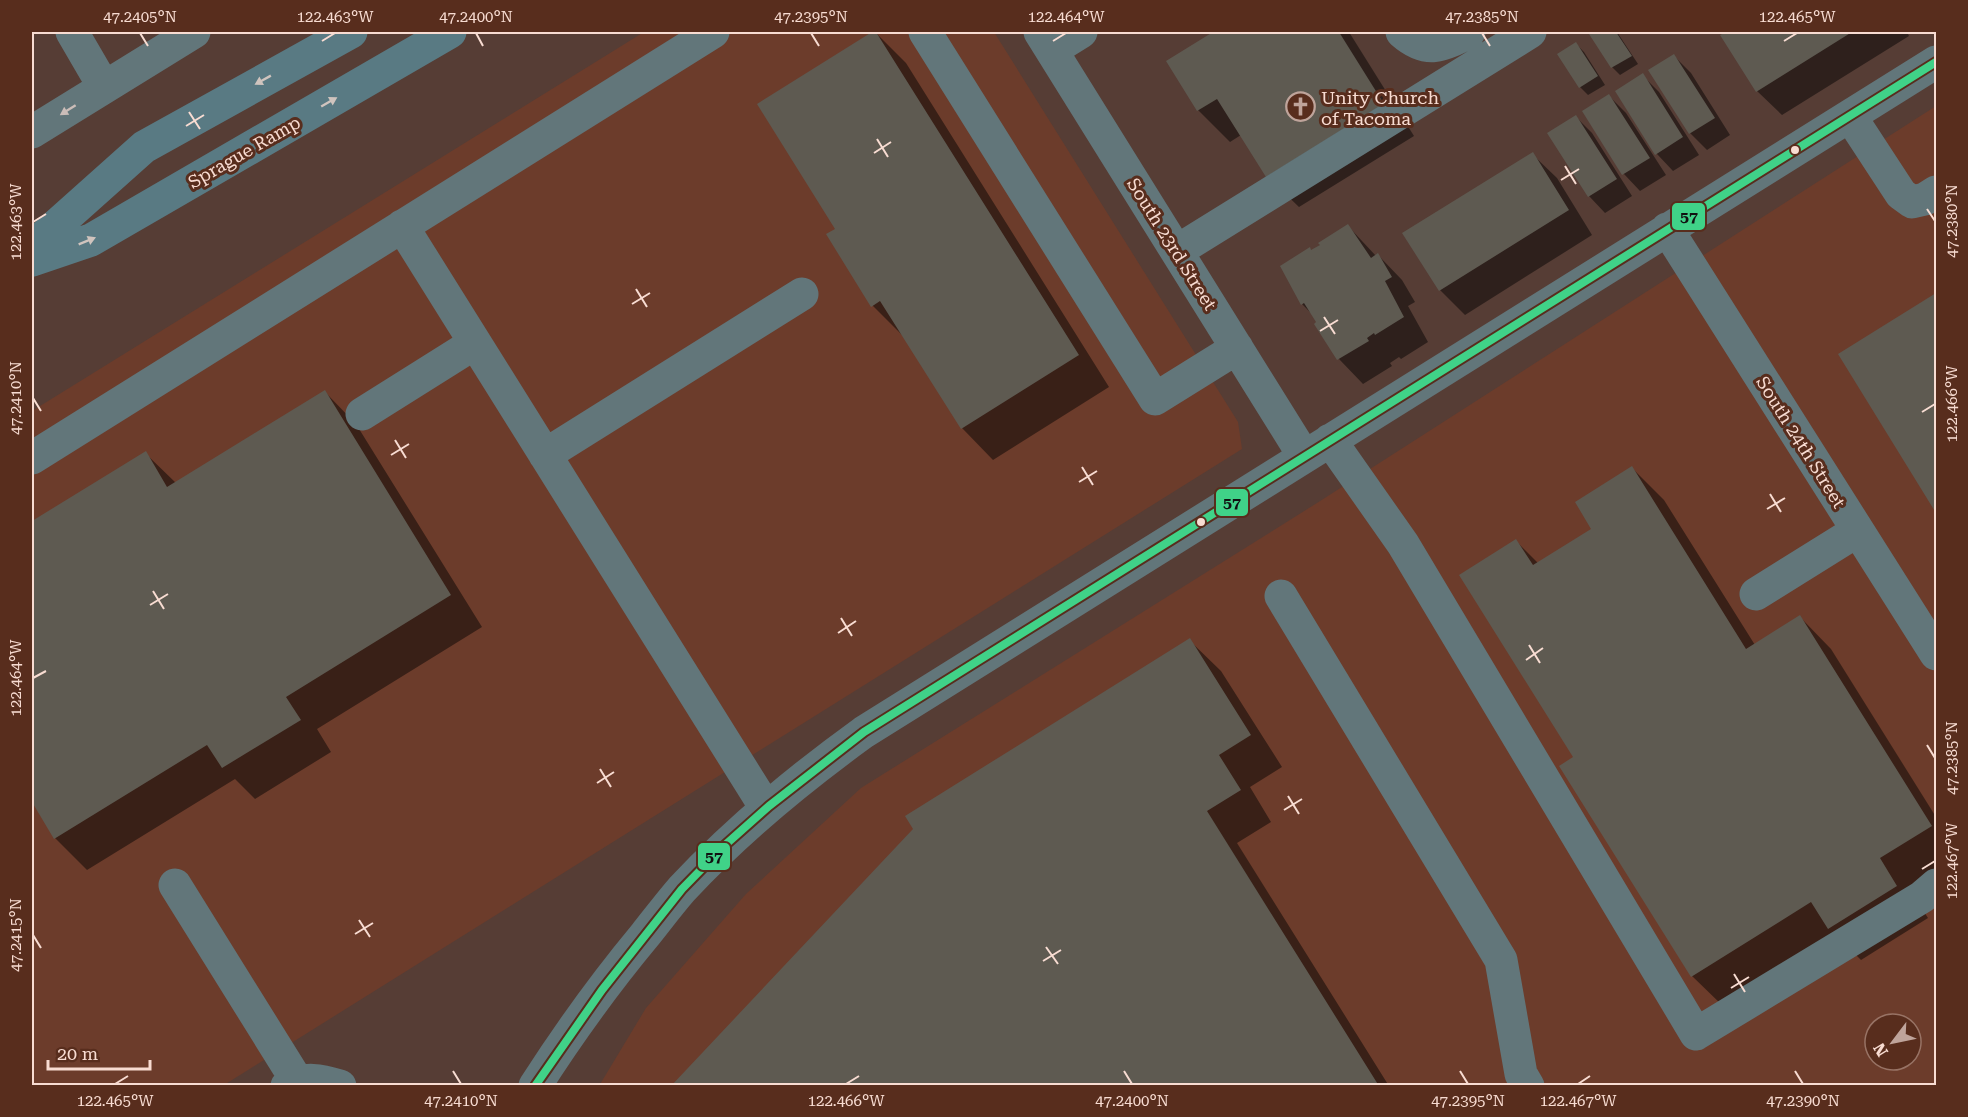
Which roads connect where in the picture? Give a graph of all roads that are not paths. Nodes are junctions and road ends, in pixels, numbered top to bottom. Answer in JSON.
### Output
{"nodes":[{"id":1,"x":72,"y":32,"type":"edge"},
{"id":2,"x":194,"y":32,"type":"edge"},
{"id":3,"x":351,"y":32,"type":"edge"},
{"id":4,"x":450,"y":32,"type":"edge"},
{"id":5,"x":712,"y":32,"type":"edge"},
{"id":6,"x":925,"y":32,"type":"edge"},
{"id":7,"x":1081,"y":32,"type":"edge"},
{"id":8,"x":1402,"y":32,"type":"edge"},
{"id":9,"x":1469,"y":32,"type":"edge"},
{"id":10,"x":1530,"y":32,"type":"edge"},
{"id":11,"x":1046,"y":41,"type":"edge"},
{"id":12,"x":1936,"y":62,"type":"edge"},
{"id":13,"x":104,"y":87,"type":"junction"},
{"id":14,"x":1850,"y":116,"type":"junction"},
{"id":15,"x":32,"y":132,"type":"edge"},
{"id":16,"x":1936,"y":192,"type":"edge"},
{"id":17,"x":402,"y":226,"type":"junction"},
{"id":18,"x":1668,"y":229,"type":"junction"},
{"id":19,"x":32,"y":247,"type":"edge"},
{"id":20,"x":1177,"y":251,"type":"junction"},
{"id":21,"x":32,"y":260,"type":"edge"},
{"id":22,"x":802,"y":294,"type":"dead end"},
{"id":23,"x":475,"y":343,"type":"junction"},
{"id":24,"x":1237,"y":348,"type":"junction"},
{"id":25,"x":362,"y":414,"type":"dead end"},
{"id":26,"x":1317,"y":448,"type":"junction"},
{"id":27,"x":545,"y":455,"type":"junction"},
{"id":28,"x":32,"y":458,"type":"edge"},
{"id":29,"x":1857,"y":531,"type":"junction"},
{"id":30,"x":1756,"y":594,"type":"dead end"},
{"id":31,"x":1281,"y":596,"type":"dead end"},
{"id":32,"x":1936,"y":654,"type":"edge"},
{"id":33,"x":766,"y":808,"type":"junction"},
{"id":34,"x":175,"y":885,"type":"dead end"},
{"id":35,"x":1936,"y":885,"type":"edge"},
{"id":36,"x":292,"y":1083,"type":"edge"},
{"id":37,"x":340,"y":1086,"type":"edge"},
{"id":38,"x":535,"y":1086,"type":"edge"},
{"id":39,"x":1528,"y":1086,"type":"edge"}],
"edges":[{"from":1,"to":13,"type":"street"},
{"from":2,"to":13,"type":"street"},
{"from":3,"to":19,"type":"highway","one_way":true},
{"from":21,"to":4,"type":"highway","name":"Sprague Ramp","one_way":true},
{"from":5,"to":17,"type":"street"},
{"from":6,"to":24,"type":"street"},
{"from":7,"to":11,"type":"street"},
{"from":8,"to":9,"type":"street"},
{"from":10,"to":20,"type":"street"},
{"from":11,"to":20,"type":"street","name":"South 23rd Street"},
{"from":12,"to":14,"type":"street"},
{"from":13,"to":15,"type":"street","one_way":true},
{"from":14,"to":16,"type":"street"},
{"from":14,"to":18,"type":"street"},
{"from":17,"to":23,"type":"street"},
{"from":17,"to":28,"type":"street"},
{"from":18,"to":26,"type":"street"},
{"from":18,"to":29,"type":"street","name":"South 24th Street"},
{"from":20,"to":24,"type":"street","name":"South 23rd Street"},
{"from":22,"to":27,"type":"street"},
{"from":23,"to":25,"type":"street"},
{"from":23,"to":27,"type":"street"},
{"from":24,"to":26,"type":"street","name":"South 23rd Street"},
{"from":26,"to":33,"type":"street"},
{"from":26,"to":35,"type":"street","name":"South 23rd Street"},
{"from":27,"to":33,"type":"street"},
{"from":29,"to":30,"type":"street"},
{"from":29,"to":32,"type":"street","name":"South 24th Street"},
{"from":31,"to":39,"type":"street"},
{"from":33,"to":38,"type":"street"},
{"from":34,"to":36,"type":"street"},
{"from":36,"to":37,"type":"street"}]}
